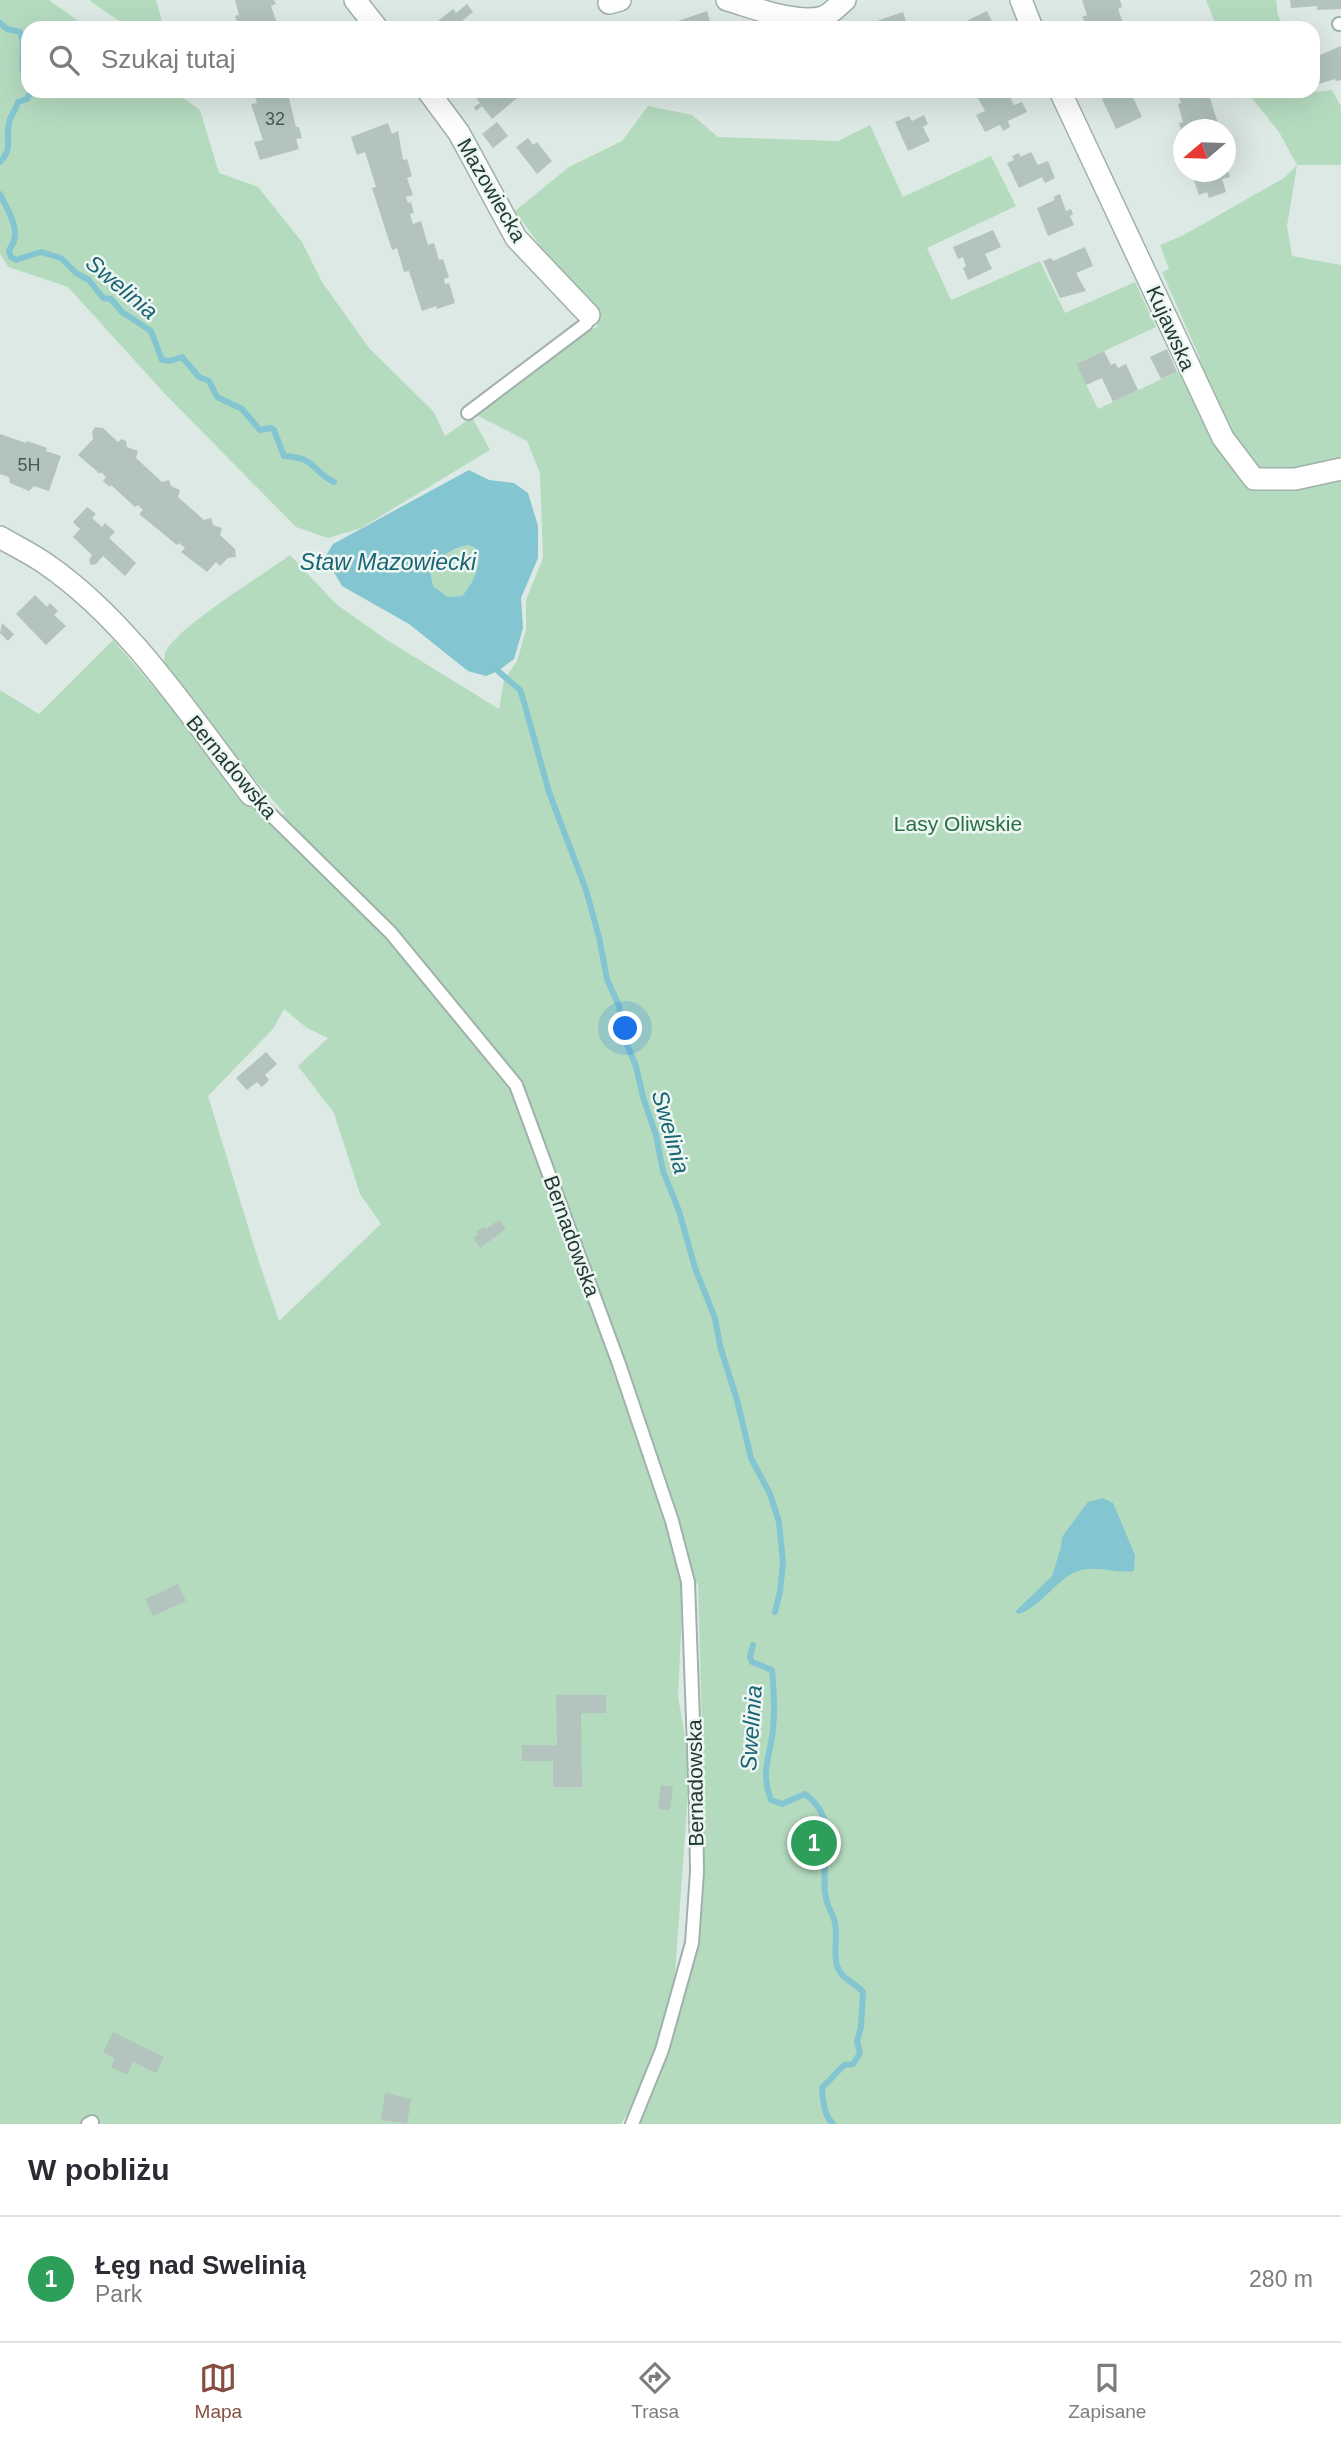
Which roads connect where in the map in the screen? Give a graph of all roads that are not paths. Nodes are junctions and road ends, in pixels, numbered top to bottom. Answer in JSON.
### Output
{"nodes":[{"id":1,"x":355,"y":0,"type":"edge"},
{"id":2,"x":727,"y":0,"type":"edge"},
{"id":3,"x":845,"y":0,"type":"edge"},
{"id":4,"x":1021,"y":0,"type":"edge"},
{"id":5,"x":372,"y":21,"type":"edge"},
{"id":6,"x":1029,"y":21,"type":"edge"},
{"id":7,"x":433,"y":98,"type":"edge"},
{"id":8,"x":1062,"y":98,"type":"edge"},
{"id":9,"x":589,"y":316,"type":"joint"},
{"id":10,"x":468,"y":413,"type":"dead end"},
{"id":11,"x":1341,"y":469,"type":"edge"},
{"id":12,"x":0,"y":537,"type":"edge"},
{"id":13,"x":251,"y":795,"type":"joint"},
{"id":14,"x":632,"y":2124,"type":"edge"}],
"edges":[{"from":1,"to":5,"type":"street"},
{"from":2,"to":3,"type":"street"},
{"from":4,"to":6,"type":"street"},
{"from":7,"to":9,"type":"street","name":"Mazowiecka"},
{"from":8,"to":11,"type":"street","name":"Kujawska"},
{"from":9,"to":10,"type":"lane"},
{"from":12,"to":13,"type":"street","name":"Bernadowska"},
{"from":13,"to":14,"type":"lane","name":"Bernadowska"}]}
